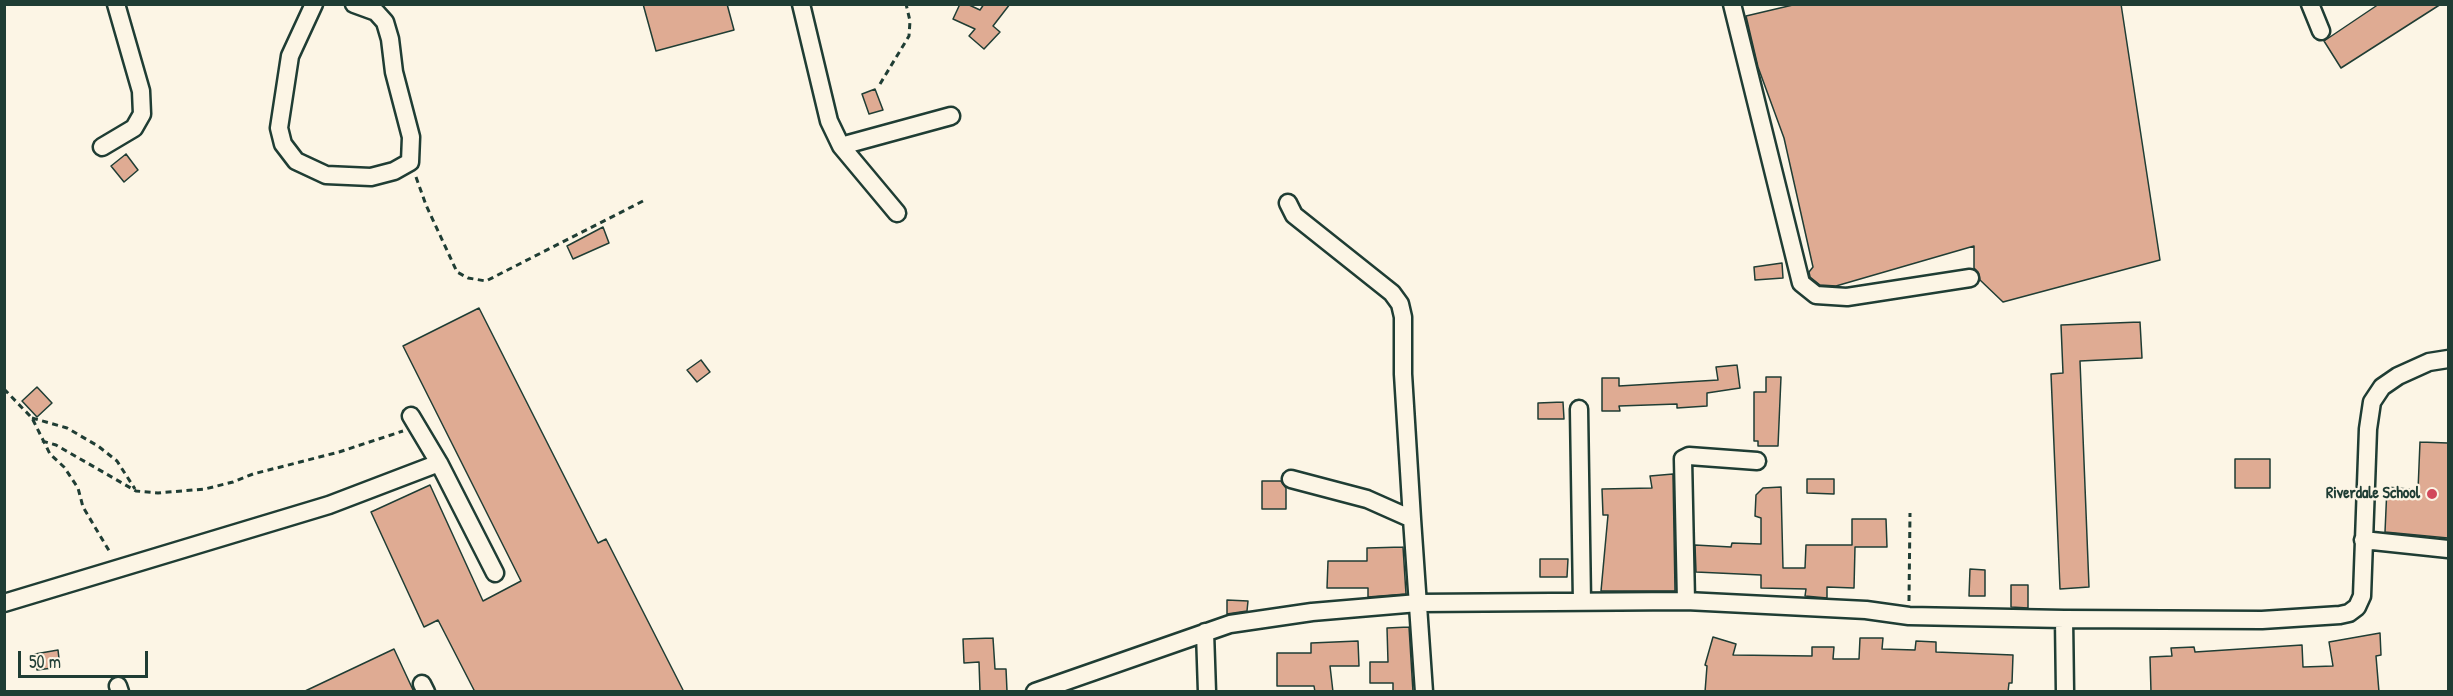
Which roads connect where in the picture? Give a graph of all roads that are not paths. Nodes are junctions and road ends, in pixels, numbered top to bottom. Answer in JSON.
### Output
{"nodes":[{"id":1,"x":116,"y":4,"type":"edge"},
{"id":2,"x":314,"y":4,"type":"edge"},
{"id":3,"x":354,"y":4,"type":"edge"},
{"id":4,"x":801,"y":4,"type":"edge"},
{"id":5,"x":1732,"y":4,"type":"edge"},
{"id":6,"x":2310,"y":4,"type":"edge"},
{"id":7,"x":2321,"y":31,"type":"dead end"},
{"id":8,"x":951,"y":116,"type":"dead end"},
{"id":9,"x":841,"y":146,"type":"junction"},
{"id":10,"x":102,"y":147,"type":"dead end"},
{"id":11,"x":1288,"y":203,"type":"dead end"},
{"id":12,"x":897,"y":213,"type":"dead end"},
{"id":13,"x":1970,"y":278,"type":"dead end"},
{"id":14,"x":2448,"y":359,"type":"edge"},
{"id":15,"x":1579,"y":409,"type":"dead end"},
{"id":16,"x":414,"y":421,"type":"road end"},
{"id":17,"x":1757,"y":461,"type":"dead end"},
{"id":18,"x":439,"y":463,"type":"junction"},
{"id":19,"x":1291,"y":479,"type":"dead end"},
{"id":20,"x":1412,"y":519,"type":"junction"},
{"id":21,"x":2363,"y":540,"type":"junction"},
{"id":22,"x":2448,"y":549,"type":"edge"},
{"id":23,"x":495,"y":573,"type":"dead end"},
{"id":24,"x":1686,"y":601,"type":"junction"},
{"id":25,"x":1582,"y":602,"type":"junction"},
{"id":26,"x":4,"y":603,"type":"edge"},
{"id":27,"x":1418,"y":603,"type":"junction"},
{"id":28,"x":2064,"y":619,"type":"junction"},
{"id":29,"x":1205,"y":632,"type":"junction"},
{"id":30,"x":1035,"y":692,"type":"edge"},
{"id":31,"x":1207,"y":692,"type":"edge"},
{"id":32,"x":1424,"y":692,"type":"edge"},
{"id":33,"x":2066,"y":692,"type":"edge"}],
"edges":[{"from":1,"to":10,"type":"street"},
{"from":2,"to":3,"type":"street"},
{"from":4,"to":9,"type":"street"},
{"from":5,"to":13,"type":"street"},
{"from":6,"to":7,"type":"street"},
{"from":8,"to":9,"type":"street"},
{"from":9,"to":12,"type":"street"},
{"from":11,"to":20,"type":"street"},
{"from":14,"to":21,"type":"street"},
{"from":15,"to":25,"type":"street"},
{"from":16,"to":18,"type":"street"},
{"from":17,"to":24,"type":"street"},
{"from":18,"to":23,"type":"street"},
{"from":18,"to":26,"type":"street"},
{"from":19,"to":20,"type":"street"},
{"from":20,"to":27,"type":"street"},
{"from":21,"to":22,"type":"street"},
{"from":21,"to":28,"type":"street"},
{"from":24,"to":25,"type":"street"},
{"from":24,"to":28,"type":"street"},
{"from":25,"to":27,"type":"street"},
{"from":27,"to":29,"type":"street"},
{"from":27,"to":32,"type":"street"},
{"from":28,"to":33,"type":"street"},
{"from":29,"to":30,"type":"street"},
{"from":29,"to":31,"type":"street"}]}
